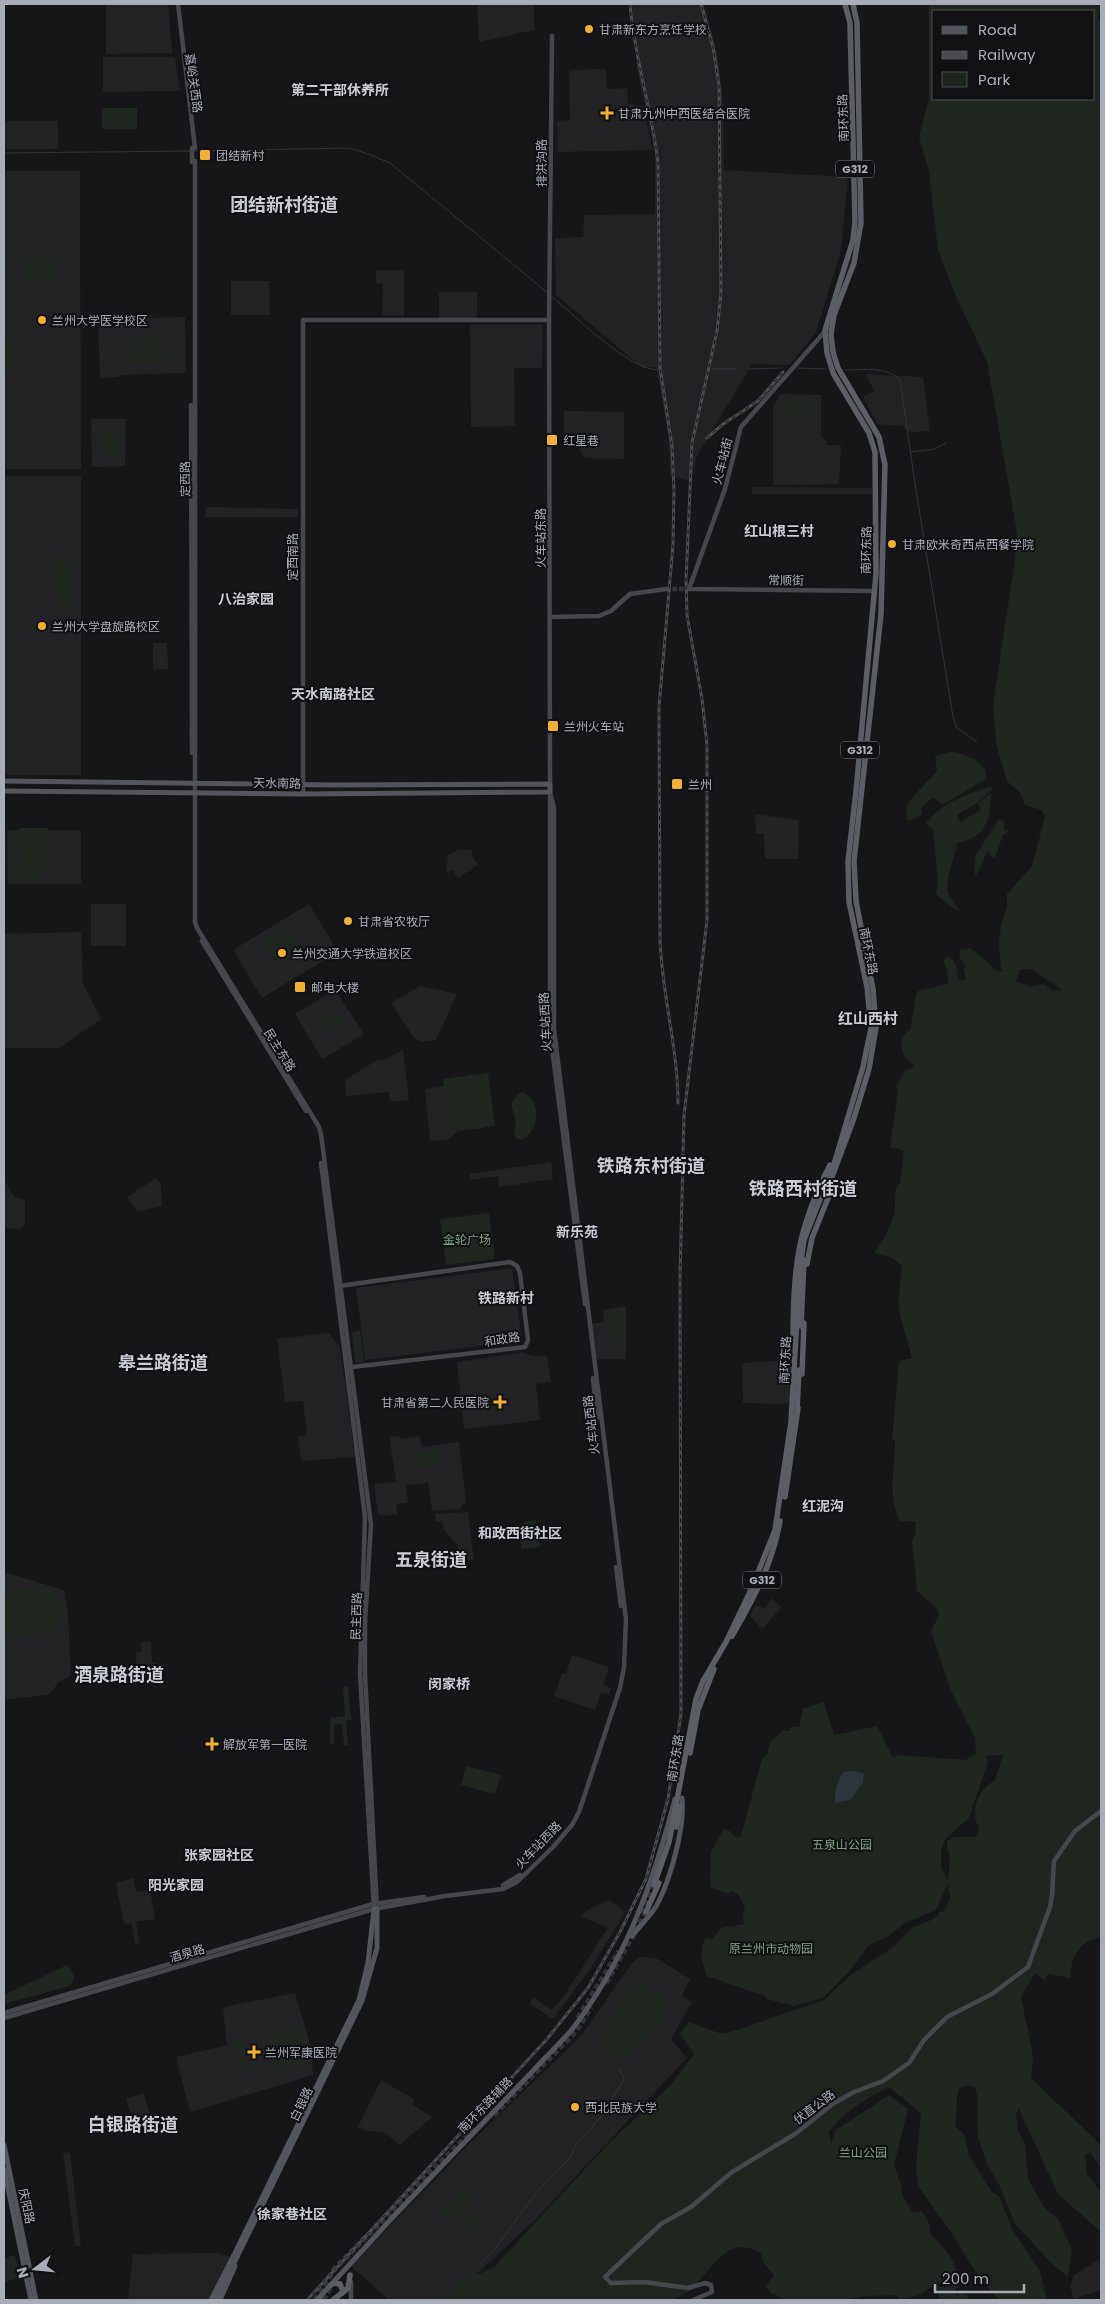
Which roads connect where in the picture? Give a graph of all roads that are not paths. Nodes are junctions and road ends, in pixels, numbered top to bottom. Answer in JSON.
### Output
{"nodes":[{"id":1,"x":176,"y":4,"type":"edge"},
{"id":2,"x":845,"y":4,"type":"edge"},
{"id":3,"x":853,"y":4,"type":"edge"},
{"id":4,"x":552,"y":36,"type":"dead end"},
{"id":5,"x":194,"y":164,"type":"joint"},
{"id":6,"x":550,"y":291,"type":"joint"},
{"id":7,"x":549,"y":320,"type":"junction"},
{"id":8,"x":832,"y":325,"type":"junction"},
{"id":9,"x":825,"y":330,"type":"junction"},
{"id":10,"x":689,"y":589,"type":"joint"},
{"id":11,"x":666,"y":590,"type":"tunnel mouth"},
{"id":12,"x":874,"y":591,"type":"junction"},
{"id":13,"x":882,"y":591,"type":"junction"},
{"id":14,"x":550,"y":617,"type":"junction"},
{"id":15,"x":4,"y":781,"type":"edge"},
{"id":16,"x":194,"y":783,"type":"junction"},
{"id":17,"x":304,"y":783,"type":"junction"},
{"id":18,"x":519,"y":784,"type":"junction"},
{"id":19,"x":550,"y":784,"type":"junction"},
{"id":20,"x":4,"y":791,"type":"edge"},
{"id":21,"x":193,"y":792,"type":"junction"},
{"id":22,"x":519,"y":792,"type":"junction"},
{"id":23,"x":550,"y":792,"type":"junction"},
{"id":24,"x":303,"y":794,"type":"junction"},
{"id":25,"x":852,"y":892,"type":"junction"},
{"id":26,"x":839,"y":1153,"type":"junction"},
{"id":27,"x":352,"y":1284,"type":"junction"},
{"id":28,"x":338,"y":1286,"type":"junction"},
{"id":29,"x":342,"y":1296,"type":"junction"},
{"id":30,"x":344,"y":1326,"type":"junction"},
{"id":31,"x":352,"y":1367,"type":"junction"},
{"id":32,"x":795,"y":1410,"type":"junction"},
{"id":33,"x":682,"y":1777,"type":"junction"},
{"id":34,"x":682,"y":1798,"type":"junction"},
{"id":35,"x":1101,"y":1810,"type":"edge"},
{"id":36,"x":654,"y":1885,"type":"tunnel mouth"},
{"id":37,"x":375,"y":1907,"type":"junction"},
{"id":38,"x":646,"y":1912,"type":"tunnel mouth"},
{"id":39,"x":620,"y":1953,"type":"junction"},
{"id":40,"x":4,"y":2017,"type":"edge"},
{"id":41,"x":4,"y":2145,"type":"edge"},
{"id":42,"x":4,"y":2169,"type":"edge"},
{"id":43,"x":234,"y":2259,"type":"junction"},
{"id":44,"x":352,"y":2262,"type":"junction"},
{"id":45,"x":350,"y":2275,"type":"junction"},
{"id":46,"x":331,"y":2285,"type":"junction"},
{"id":47,"x":342,"y":2293,"type":"junction"},
{"id":48,"x":31,"y":2300,"type":"edge"},
{"id":49,"x":36,"y":2300,"type":"edge"},
{"id":50,"x":215,"y":2300,"type":"edge"},
{"id":51,"x":317,"y":2300,"type":"edge"},
{"id":52,"x":333,"y":2300,"type":"edge"},
{"id":53,"x":351,"y":2300,"type":"edge"},
{"id":54,"x":693,"y":2300,"type":"edge"}],
"edges":[{"from":1,"to":5,"type":"main road","name":"嘉峪关西路","bridge":true},
{"from":2,"to":9,"type":"highway","name":"南环东路","number":"G312"},
{"from":3,"to":8,"type":"highway","name":"南环东路","number":"G312"},
{"from":4,"to":6,"type":"main road","name":"排洪沟路"},
{"from":5,"to":16,"type":"main road","name":"定西路"},
{"from":6,"to":7,"type":"main road","name":"火车站东路"},
{"from":7,"to":14,"type":"main road","name":"火车站东路"},
{"from":7,"to":17,"type":"main road","name":"定西南路"},
{"from":8,"to":9,"type":"main road","name":"火车站街"},
{"from":8,"to":13,"type":"highway","name":"南环东路","number":"G312"},
{"from":9,"to":10,"type":"main road","name":"火车站街"},
{"from":9,"to":12,"type":"highway","name":"南环东路","number":"G312"},
{"from":10,"to":12,"type":"main road","name":"常顺街"},
{"from":11,"to":14,"type":"main road"},
{"from":12,"to":13,"type":"main road","name":"常顺街"},
{"from":12,"to":25,"type":"highway","name":"南环东路","number":"G312"},
{"from":13,"to":25,"type":"highway","name":"南环东路","number":"G312"},
{"from":14,"to":19,"type":"main road","name":"火车站东路"},
{"from":15,"to":16,"type":"main road","name":"天水南路"},
{"from":16,"to":17,"type":"main road","name":"天水南路"},
{"from":16,"to":21,"type":"main road","name":"定西路"},
{"from":17,"to":18,"type":"main road","name":"天水南路"},
{"from":17,"to":24,"type":"main road","name":"定西南路"},
{"from":18,"to":19,"type":"main road","name":"天水南路"},
{"from":18,"to":22,"type":"main road"},
{"from":19,"to":23,"type":"main road","name":"火车站西路"},
{"from":20,"to":21,"type":"main road","name":"天水南路"},
{"from":21,"to":24,"type":"main road","name":"天水南路"},
{"from":21,"to":28,"type":"main road","name":"民主东路"},
{"from":22,"to":23,"type":"main road","name":"天水南路"},
{"from":22,"to":24,"type":"main road","name":"天水南路"},
{"from":23,"to":37,"type":"main road","name":"火车站西路"},
{"from":25,"to":26,"type":"highway","name":"南环东路","number":"G312"},
{"from":26,"to":32,"type":"highway","name":"南环东路","number":"G312"},
{"from":26,"to":32,"type":"highway","name":"南环东路","number":"G312"},
{"from":26,"to":32,"type":"highway"},
{"from":27,"to":28,"type":"main road","name":"和政路"},
{"from":27,"to":29,"type":"main road"},
{"from":27,"to":31,"type":"main road","name":"和政路"},
{"from":28,"to":29,"type":"main road","name":"民主东路"},
{"from":28,"to":30,"type":"main road","name":"民主东路"},
{"from":29,"to":30,"type":"main road","name":"民主东路"},
{"from":30,"to":31,"type":"main road","name":"民主西路"},
{"from":30,"to":37,"type":"main road","name":"民主西路"},
{"from":31,"to":37,"type":"main road","name":"民主西路"},
{"from":32,"to":33,"type":"highway","name":"南环东路","number":"G312"},
{"from":32,"to":34,"type":"highway","name":"南环东路","number":"G312"},
{"from":33,"to":36,"type":"highway","name":"南环东路","number":"G312"},
{"from":33,"to":39,"type":"main road","name":"南环东路辅路"},
{"from":34,"to":38,"type":"highway","name":"南环东路","number":"G312"},
{"from":34,"to":39,"type":"main road","name":"南环东路辅路"},
{"from":35,"to":54,"type":"main road","name":"伏直公路"},
{"from":37,"to":40,"type":"main road","name":"酒泉路"},
{"from":37,"to":43,"type":"main road","name":"白银路"},
{"from":39,"to":44,"type":"main road","name":"南环东路辅路"},
{"from":41,"to":49,"type":"main road","name":"庆阳路"},
{"from":42,"to":48,"type":"main road","name":"庆阳路"},
{"from":43,"to":50,"type":"main road"},
{"from":43,"to":50,"type":"main road","name":"白银路"},
{"from":43,"to":50,"type":"main road"},
{"from":44,"to":45,"type":"main road"},
{"from":44,"to":46,"type":"main road","name":"南环东路辅路"},
{"from":45,"to":47,"type":"highway"},
{"from":45,"to":53,"type":"main road"},
{"from":46,"to":47,"type":"highway"},
{"from":46,"to":51,"type":"main road","name":"南环东路辅路"},
{"from":47,"to":52,"type":"highway"}]}
